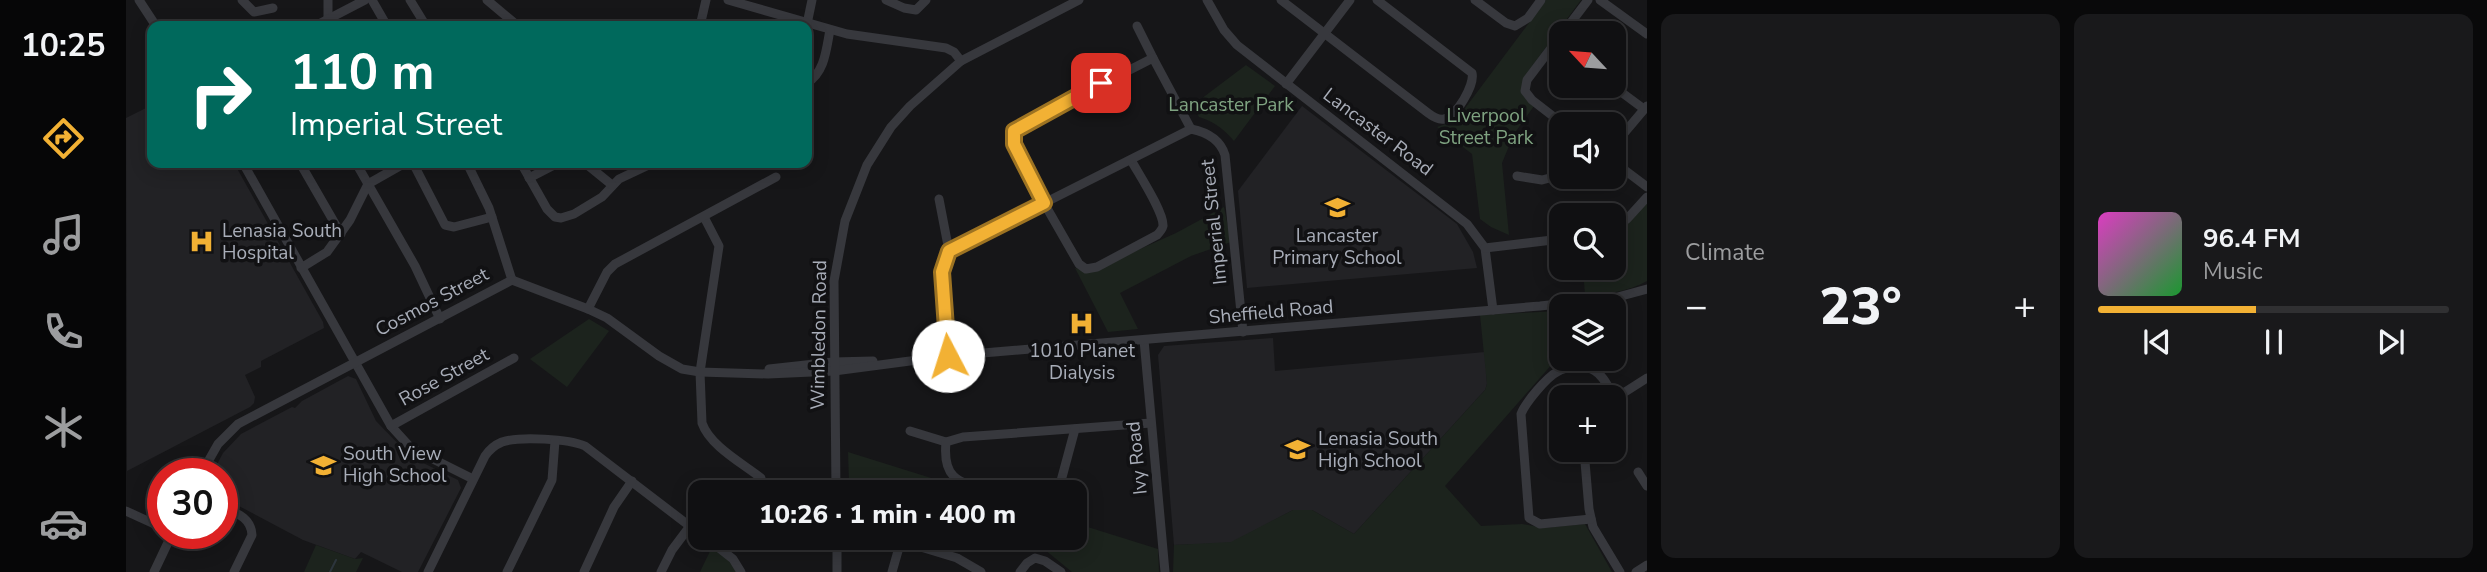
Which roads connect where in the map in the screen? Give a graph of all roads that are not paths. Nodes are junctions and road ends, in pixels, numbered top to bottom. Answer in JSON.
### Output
{"nodes":[{"id":1,"x":139,"y":0,"type":"edge"},
{"id":2,"x":242,"y":0,"type":"edge"},
{"id":3,"x":328,"y":0,"type":"edge"},
{"id":4,"x":365,"y":0,"type":"edge"},
{"id":5,"x":372,"y":0,"type":"edge"},
{"id":6,"x":410,"y":0,"type":"edge"},
{"id":7,"x":487,"y":0,"type":"edge"},
{"id":8,"x":706,"y":0,"type":"edge"},
{"id":9,"x":728,"y":0,"type":"edge"},
{"id":10,"x":765,"y":0,"type":"edge"},
{"id":11,"x":812,"y":0,"type":"edge"},
{"id":12,"x":886,"y":0,"type":"edge"},
{"id":13,"x":926,"y":0,"type":"edge"},
{"id":14,"x":1079,"y":0,"type":"edge"},
{"id":15,"x":1207,"y":0,"type":"edge"},
{"id":16,"x":1281,"y":0,"type":"edge"},
{"id":17,"x":1350,"y":0,"type":"edge"},
{"id":18,"x":1377,"y":0,"type":"edge"},
{"id":19,"x":1475,"y":0,"type":"edge"},
{"id":20,"x":1541,"y":0,"type":"edge"},
{"id":21,"x":1588,"y":0,"type":"edge"},
{"id":22,"x":1600,"y":0,"type":"edge"},
{"id":23,"x":274,"y":8,"type":"dead end"},
{"id":24,"x":762,"y":10,"type":"junction"},
{"id":25,"x":153,"y":21,"type":"edge"},
{"id":26,"x":331,"y":21,"type":"edge"},
{"id":27,"x":333,"y":21,"type":"edge"},
{"id":28,"x":384,"y":21,"type":"edge"},
{"id":29,"x":423,"y":21,"type":"edge"},
{"id":30,"x":512,"y":21,"type":"edge"},
{"id":31,"x":701,"y":21,"type":"edge"},
{"id":32,"x":797,"y":21,"type":"edge"},
{"id":33,"x":808,"y":21,"type":"edge"},
{"id":34,"x":1573,"y":21,"type":"edge"},
{"id":35,"x":812,"y":25,"type":"edge"},
{"id":36,"x":1137,"y":26,"type":"dead end"},
{"id":37,"x":831,"y":30,"type":"junction"},
{"id":38,"x":1324,"y":34,"type":"junction"},
{"id":39,"x":1647,"y":34,"type":"edge"},
{"id":40,"x":1549,"y":53,"type":"edge"},
{"id":41,"x":1153,"y":58,"type":"junction"},
{"id":42,"x":961,"y":61,"type":"junction"},
{"id":43,"x":812,"y":77,"type":"edge"},
{"id":44,"x":1286,"y":84,"type":"junction"},
{"id":45,"x":1626,"y":94,"type":"edge"},
{"id":46,"x":1646,"y":107,"type":"edge"},
{"id":47,"x":1549,"y":113,"type":"edge"},
{"id":48,"x":1191,"y":129,"type":"junction"},
{"id":49,"x":1626,"y":131,"type":"edge"},
{"id":50,"x":1131,"y":160,"type":"junction"},
{"id":51,"x":249,"y":168,"type":"edge"},
{"id":52,"x":303,"y":168,"type":"edge"},
{"id":53,"x":359,"y":168,"type":"edge"},
{"id":54,"x":396,"y":168,"type":"edge"},
{"id":55,"x":416,"y":168,"type":"edge"},
{"id":56,"x":469,"y":168,"type":"edge"},
{"id":57,"x":524,"y":168,"type":"edge"},
{"id":58,"x":548,"y":168,"type":"edge"},
{"id":59,"x":591,"y":168,"type":"edge"},
{"id":60,"x":641,"y":168,"type":"edge"},
{"id":61,"x":1626,"y":171,"type":"edge"},
{"id":62,"x":1517,"y":176,"type":"dead end"},
{"id":63,"x":529,"y":177,"type":"junction"},
{"id":64,"x":775,"y":177,"type":"dead end"},
{"id":65,"x":1549,"y":178,"type":"edge"},
{"id":66,"x":368,"y":184,"type":"junction"},
{"id":67,"x":612,"y":185,"type":"junction"},
{"id":68,"x":1647,"y":187,"type":"edge"},
{"id":69,"x":1647,"y":197,"type":"edge"},
{"id":70,"x":939,"y":199,"type":"dead end"},
{"id":71,"x":1044,"y":203,"type":"junction"},
{"id":72,"x":492,"y":217,"type":"junction"},
{"id":73,"x":704,"y":217,"type":"junction"},
{"id":74,"x":1626,"y":220,"type":"edge"},
{"id":75,"x":341,"y":234,"type":"junction"},
{"id":76,"x":1549,"y":240,"type":"edge"},
{"id":77,"x":1485,"y":248,"type":"junction"},
{"id":78,"x":949,"y":251,"type":"junction"},
{"id":79,"x":301,"y":268,"type":"junction"},
{"id":80,"x":512,"y":280,"type":"junction"},
{"id":81,"x":1647,"y":289,"type":"edge"},
{"id":82,"x":588,"y":309,"type":"junction"},
{"id":83,"x":1493,"y":310,"type":"junction"},
{"id":84,"x":440,"y":319,"type":"junction"},
{"id":85,"x":1243,"y":332,"type":"junction"},
{"id":86,"x":1144,"y":340,"type":"junction"},
{"id":87,"x":948,"y":356,"type":"junction"},
{"id":88,"x":514,"y":358,"type":"dead end"},
{"id":89,"x":355,"y":362,"type":"junction"},
{"id":90,"x":833,"y":367,"type":"junction"},
{"id":91,"x":700,"y":372,"type":"junction"},
{"id":92,"x":1647,"y":378,"type":"edge"},
{"id":93,"x":1605,"y":385,"type":"edge"},
{"id":94,"x":1626,"y":391,"type":"edge"},
{"id":95,"x":1151,"y":422,"type":"junction"},
{"id":96,"x":391,"y":426,"type":"junction"},
{"id":97,"x":1075,"y":429,"type":"junction"},
{"id":98,"x":910,"y":430,"type":"dead end"},
{"id":99,"x":555,"y":441,"type":"junction"},
{"id":100,"x":947,"y":442,"type":"junction"},
{"id":101,"x":210,"y":458,"type":"edge"},
{"id":102,"x":1585,"y":462,"type":"edge"},
{"id":103,"x":1638,"y":472,"type":"dead end"},
{"id":104,"x":761,"y":478,"type":"dead end"},
{"id":105,"x":473,"y":479,"type":"junction"},
{"id":106,"x":836,"y":480,"type":"edge"},
{"id":107,"x":958,"y":480,"type":"edge"},
{"id":108,"x":1061,"y":480,"type":"edge"},
{"id":109,"x":632,"y":481,"type":"junction"},
{"id":110,"x":1647,"y":486,"type":"edge"},
{"id":111,"x":126,"y":511,"type":"edge"},
{"id":112,"x":238,"y":514,"type":"edge"},
{"id":113,"x":1591,"y":519,"type":"junction"},
{"id":114,"x":147,"y":521,"type":"edge"},
{"id":115,"x":688,"y":524,"type":"edge"},
{"id":116,"x":688,"y":529,"type":"edge"},
{"id":117,"x":165,"y":549,"type":"edge"},
{"id":118,"x":722,"y":550,"type":"edge"},
{"id":119,"x":836,"y":550,"type":"edge"},
{"id":120,"x":898,"y":550,"type":"edge"},
{"id":121,"x":933,"y":550,"type":"edge"},
{"id":122,"x":1647,"y":565,"type":"edge"},
{"id":123,"x":154,"y":572,"type":"edge"},
{"id":124,"x":234,"y":572,"type":"edge"},
{"id":125,"x":428,"y":572,"type":"edge"},
{"id":126,"x":508,"y":572,"type":"edge"},
{"id":127,"x":584,"y":572,"type":"edge"},
{"id":128,"x":661,"y":572,"type":"edge"},
{"id":129,"x":741,"y":572,"type":"edge"},
{"id":130,"x":837,"y":572,"type":"edge"},
{"id":131,"x":892,"y":572,"type":"edge"},
{"id":132,"x":981,"y":572,"type":"edge"},
{"id":133,"x":1020,"y":572,"type":"edge"},
{"id":134,"x":1061,"y":572,"type":"edge"},
{"id":135,"x":1166,"y":572,"type":"edge"},
{"id":136,"x":1620,"y":572,"type":"edge"},
{"id":137,"x":1636,"y":572,"type":"edge"}],
"edges":[{"from":1,"to":25,"type":"street"},
{"from":2,"to":23,"type":"street"},
{"from":3,"to":26,"type":"street"},
{"from":4,"to":27,"type":"street"},
{"from":5,"to":28,"type":"street"},
{"from":6,"to":29,"type":"street"},
{"from":7,"to":30,"type":"street"},
{"from":8,"to":31,"type":"street"},
{"from":9,"to":24,"type":"street"},
{"from":10,"to":24,"type":"street"},
{"from":11,"to":33,"type":"street"},
{"from":12,"to":13,"type":"street"},
{"from":14,"to":42,"type":"street","name":"Wimbledon Road"},
{"from":15,"to":44,"type":"street","name":"Lancaster Road"},
{"from":16,"to":38,"type":"street"},
{"from":17,"to":38,"type":"street"},
{"from":18,"to":38,"type":"street"},
{"from":19,"to":20,"type":"street"},
{"from":21,"to":34,"type":"street"},
{"from":22,"to":39,"type":"street"},
{"from":24,"to":32,"type":"street"},
{"from":35,"to":37,"type":"street"},
{"from":36,"to":41,"type":"street"},
{"from":37,"to":42,"type":"street"},
{"from":37,"to":43,"type":"street"},
{"from":38,"to":44,"type":"street"},
{"from":40,"to":47,"type":"street"},
{"from":41,"to":48,"type":"street"},
{"from":41,"to":71,"type":"street"},
{"from":42,"to":90,"type":"street","name":"Wimbledon Road"},
{"from":44,"to":77,"type":"street","name":"Lancaster Road"},
{"from":45,"to":46,"type":"street"},
{"from":46,"to":49,"type":"street"},
{"from":48,"to":50,"type":"street"},
{"from":48,"to":85,"type":"street","name":"Imperial Street"},
{"from":50,"to":71,"type":"street"},
{"from":50,"to":71,"type":"street"},
{"from":51,"to":79,"type":"street"},
{"from":52,"to":75,"type":"street"},
{"from":53,"to":66,"type":"street"},
{"from":54,"to":66,"type":"street"},
{"from":55,"to":72,"type":"street"},
{"from":56,"to":72,"type":"street"},
{"from":57,"to":63,"type":"street"},
{"from":58,"to":63,"type":"street"},
{"from":59,"to":67,"type":"street"},
{"from":60,"to":67,"type":"street"},
{"from":61,"to":68,"type":"street"},
{"from":62,"to":65,"type":"street"},
{"from":63,"to":67,"type":"street"},
{"from":64,"to":73,"type":"street"},
{"from":66,"to":75,"type":"street"},
{"from":66,"to":84,"type":"street"},
{"from":69,"to":74,"type":"street"},
{"from":70,"to":78,"type":"street"},
{"from":71,"to":78,"type":"street"},
{"from":72,"to":80,"type":"street"},
{"from":73,"to":82,"type":"street"},
{"from":73,"to":91,"type":"street"},
{"from":75,"to":79,"type":"street"},
{"from":76,"to":77,"type":"street"},
{"from":77,"to":83,"type":"street"},
{"from":78,"to":87,"type":"street"},
{"from":79,"to":89,"type":"street"},
{"from":80,"to":82,"type":"street","name":"Cosmos Street"},
{"from":80,"to":84,"type":"street","name":"Cosmos Street"},
{"from":81,"to":83,"type":"street","name":"Sheffield Road"},
{"from":82,"to":91,"type":"street","name":"Cosmos Street"},
{"from":83,"to":85,"type":"street","name":"Sheffield Road"},
{"from":84,"to":89,"type":"street","name":"Cosmos Street"},
{"from":85,"to":86,"type":"street","name":"Sheffield Road"},
{"from":86,"to":87,"type":"street","name":"Sheffield Road"},
{"from":86,"to":95,"type":"street","name":"Ivy Road"},
{"from":87,"to":90,"type":"street","name":"Sheffield Road"},
{"from":88,"to":96,"type":"street","name":"Rose Street"},
{"from":89,"to":96,"type":"street"},
{"from":89,"to":101,"type":"street","name":"Cosmos Street"},
{"from":90,"to":91,"type":"street","name":"Cosmos Street"},
{"from":90,"to":106,"type":"street","name":"Wimbledon Road"},
{"from":91,"to":104,"type":"street"},
{"from":92,"to":94,"type":"street"},
{"from":93,"to":113,"type":"street"},
{"from":95,"to":97,"type":"street"},
{"from":95,"to":135,"type":"street","name":"Ivy Road"},
{"from":96,"to":105,"type":"street"},
{"from":97,"to":100,"type":"street"},
{"from":97,"to":108,"type":"street"},
{"from":98,"to":100,"type":"street"},
{"from":99,"to":105,"type":"street"},
{"from":99,"to":109,"type":"street"},
{"from":99,"to":126,"type":"street"},
{"from":100,"to":107,"type":"street"},
{"from":102,"to":113,"type":"street"},
{"from":103,"to":110,"type":"street"},
{"from":105,"to":125,"type":"street"},
{"from":109,"to":115,"type":"street"},
{"from":109,"to":127,"type":"street"},
{"from":111,"to":114,"type":"street"},
{"from":112,"to":124,"type":"street"},
{"from":113,"to":136,"type":"street"},
{"from":116,"to":128,"type":"street"},
{"from":117,"to":123,"type":"street"},
{"from":118,"to":129,"type":"street"},
{"from":119,"to":130,"type":"street"},
{"from":120,"to":131,"type":"street"},
{"from":121,"to":132,"type":"street"},
{"from":122,"to":137,"type":"street"},
{"from":133,"to":134,"type":"street"}]}
